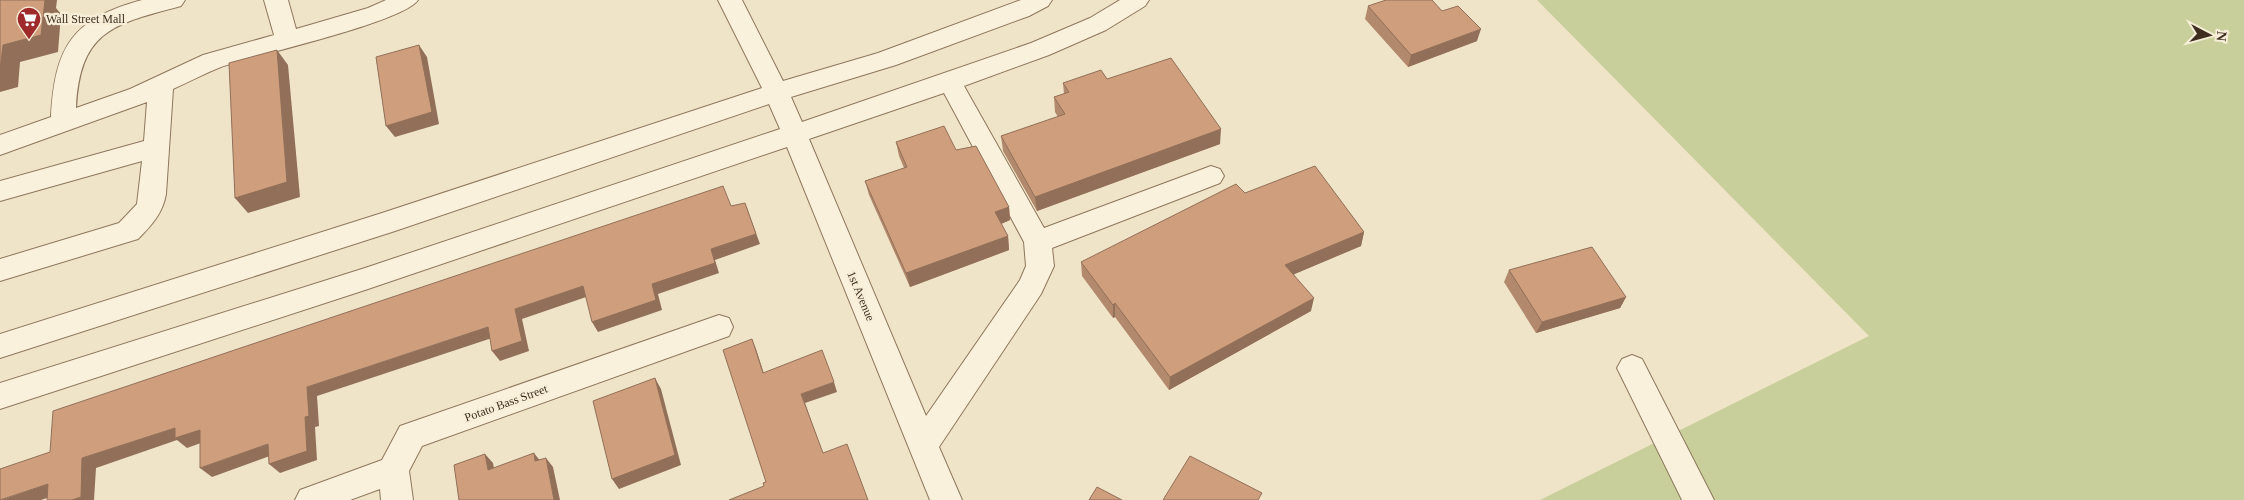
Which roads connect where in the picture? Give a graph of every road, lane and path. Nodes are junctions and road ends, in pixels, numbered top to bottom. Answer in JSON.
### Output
{"nodes":[{"id":1,"x":173,"y":0,"type":"edge"},
{"id":2,"x":276,"y":0,"type":"edge"},
{"id":3,"x":406,"y":0,"type":"edge"},
{"id":4,"x":730,"y":0,"type":"edge"},
{"id":5,"x":1040,"y":0,"type":"edge"},
{"id":6,"x":1137,"y":0,"type":"edge"},
{"id":7,"x":380,"y":7,"type":"edge"},
{"id":8,"x":287,"y":39,"type":"junction"},
{"id":9,"x":950,"y":82,"type":"junction"},
{"id":10,"x":161,"y":84,"type":"junction"},
{"id":11,"x":777,"y":92,"type":"junction"},
{"id":12,"x":63,"y":123,"type":"junction"},
{"id":13,"x":794,"y":134,"type":"junction"},
{"id":14,"x":0,"y":145,"type":"edge"},
{"id":15,"x":157,"y":147,"type":"junction"},
{"id":16,"x":1211,"y":176,"type":"dead end"},
{"id":17,"x":0,"y":191,"type":"edge"},
{"id":18,"x":1038,"y":242,"type":"junction"},
{"id":19,"x":0,"y":270,"type":"edge"},
{"id":20,"x":719,"y":327,"type":"dead end"},
{"id":21,"x":0,"y":346,"type":"edge"},
{"id":22,"x":1632,"y":368,"type":"dead end"},
{"id":23,"x":0,"y":396,"type":"edge"},
{"id":24,"x":923,"y":445,"type":"junction"},
{"id":25,"x":393,"y":470,"type":"junction"},
{"id":26,"x":311,"y":500,"type":"edge"},
{"id":27,"x":397,"y":500,"type":"edge"},
{"id":28,"x":946,"y":500,"type":"edge"},
{"id":29,"x":1698,"y":500,"type":"edge"}],
"edges":[{"from":1,"to":12,"type":"street"},
{"from":2,"to":8,"type":"street"},
{"from":3,"to":7,"type":"street"},
{"from":4,"to":11,"type":"street","name":"1st Avenue"},
{"from":5,"to":11,"type":"street"},
{"from":6,"to":9,"type":"street"},
{"from":7,"to":8,"type":"street"},
{"from":8,"to":10,"type":"street"},
{"from":9,"to":13,"type":"street"},
{"from":9,"to":18,"type":"street"},
{"from":10,"to":12,"type":"street"},
{"from":10,"to":15,"type":"street"},
{"from":11,"to":13,"type":"street","name":"1st Avenue"},
{"from":11,"to":21,"type":"street"},
{"from":12,"to":14,"type":"street"},
{"from":13,"to":23,"type":"street"},
{"from":13,"to":24,"type":"street","name":"1st Avenue"},
{"from":15,"to":17,"type":"street"},
{"from":15,"to":19,"type":"street"},
{"from":16,"to":18,"type":"street"},
{"from":18,"to":24,"type":"street"},
{"from":20,"to":25,"type":"street","name":"Potato Bass Street"},
{"from":22,"to":29,"type":"street"},
{"from":24,"to":28,"type":"street","name":"1st Avenue"},
{"from":25,"to":26,"type":"street"},
{"from":25,"to":27,"type":"street"}]}
